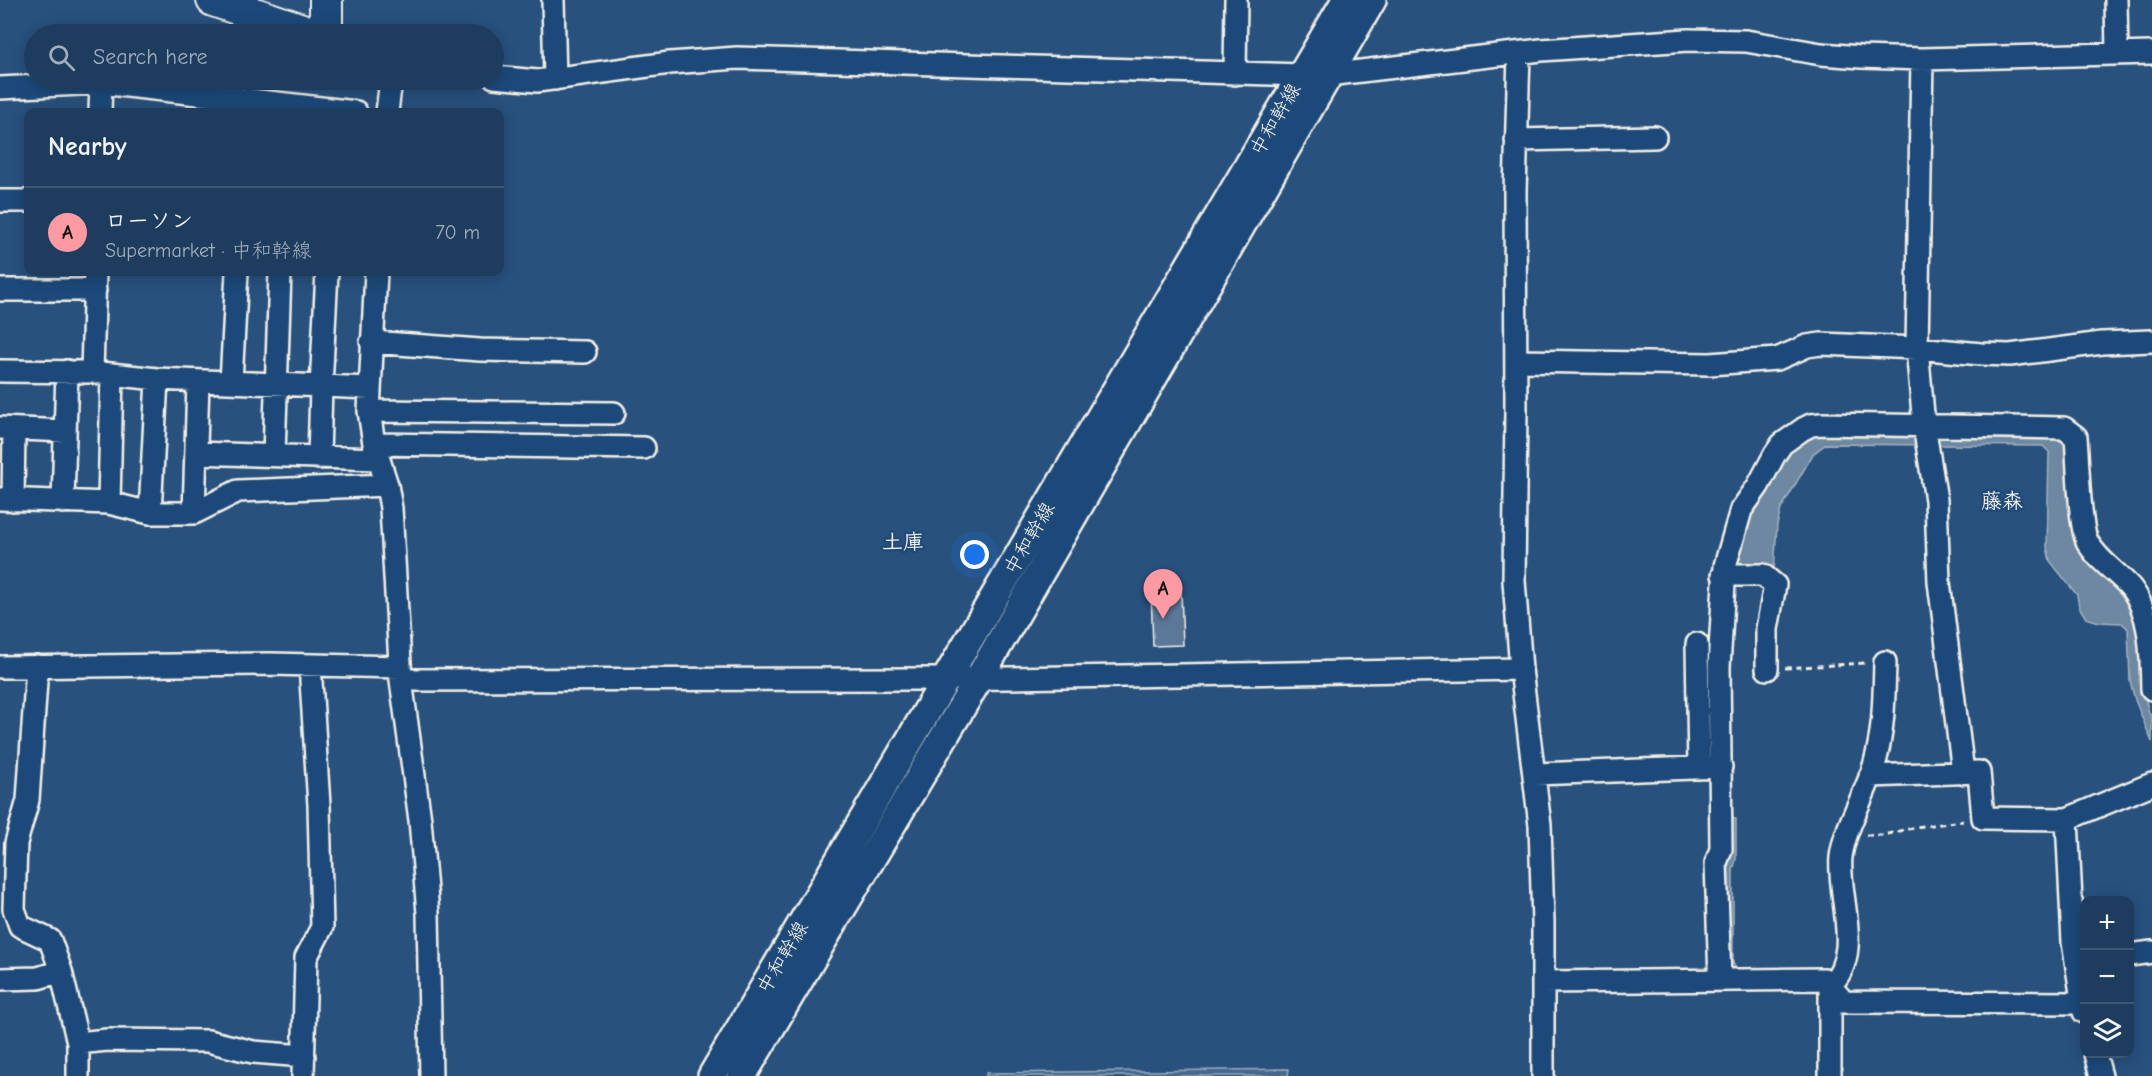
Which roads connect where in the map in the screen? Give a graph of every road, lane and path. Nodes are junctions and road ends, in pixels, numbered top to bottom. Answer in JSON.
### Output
{"nodes":[{"id":1,"x":213,"y":0,"type":"edge"},
{"id":2,"x":326,"y":0,"type":"edge"},
{"id":3,"x":553,"y":0,"type":"edge"},
{"id":4,"x":1236,"y":0,"type":"edge"},
{"id":5,"x":1346,"y":0,"type":"edge"},
{"id":6,"x":1372,"y":0,"type":"edge"},
{"id":7,"x":2116,"y":0,"type":"edge"},
{"id":8,"x":284,"y":24,"type":"edge"},
{"id":9,"x":326,"y":24,"type":"edge"},
{"id":10,"x":2152,"y":52,"type":"edge"},
{"id":11,"x":1519,"y":53,"type":"junction"},
{"id":12,"x":2117,"y":53,"type":"junction"},
{"id":13,"x":1922,"y":59,"type":"junction"},
{"id":14,"x":1235,"y":74,"type":"junction"},
{"id":15,"x":1301,"y":75,"type":"junction"},
{"id":16,"x":1328,"y":75,"type":"junction"},
{"id":17,"x":504,"y":78,"type":"edge"},
{"id":18,"x":555,"y":79,"type":"junction"},
{"id":19,"x":24,"y":87,"type":"edge"},
{"id":20,"x":0,"y":88,"type":"edge"},
{"id":21,"x":101,"y":90,"type":"edge"},
{"id":22,"x":163,"y":90,"type":"edge"},
{"id":23,"x":390,"y":90,"type":"edge"},
{"id":24,"x":100,"y":108,"type":"edge"},
{"id":25,"x":321,"y":108,"type":"edge"},
{"id":26,"x":388,"y":108,"type":"edge"},
{"id":27,"x":1655,"y":137,"type":"dead end"},
{"id":28,"x":1516,"y":140,"type":"junction"},
{"id":29,"x":0,"y":201,"type":"edge"},
{"id":30,"x":24,"y":201,"type":"edge"},
{"id":31,"x":237,"y":276,"type":"edge"},
{"id":32,"x":280,"y":276,"type":"edge"},
{"id":33,"x":327,"y":276,"type":"edge"},
{"id":34,"x":376,"y":276,"type":"edge"},
{"id":35,"x":95,"y":281,"type":"edge"},
{"id":36,"x":0,"y":291,"type":"edge"},
{"id":37,"x":2152,"y":341,"type":"edge"},
{"id":38,"x":371,"y":342,"type":"junction"},
{"id":39,"x":1917,"y":348,"type":"junction"},
{"id":40,"x":585,"y":352,"type":"dead end"},
{"id":41,"x":1516,"y":361,"type":"junction"},
{"id":42,"x":0,"y":370,"type":"edge"},
{"id":43,"x":67,"y":371,"type":"junction"},
{"id":44,"x":102,"y":373,"type":"junction"},
{"id":45,"x":157,"y":379,"type":"junction"},
{"id":46,"x":198,"y":381,"type":"junction"},
{"id":47,"x":231,"y":382,"type":"junction"},
{"id":48,"x":277,"y":385,"type":"junction"},
{"id":49,"x":321,"y":387,"type":"junction"},
{"id":50,"x":369,"y":388,"type":"junction"},
{"id":51,"x":369,"y":411,"type":"junction"},
{"id":52,"x":614,"y":413,"type":"dead end"},
{"id":53,"x":1924,"y":425,"type":"junction"},
{"id":54,"x":7,"y":429,"type":"edge"},
{"id":55,"x":65,"y":431,"type":"junction"},
{"id":56,"x":644,"y":448,"type":"dead end"},
{"id":57,"x":376,"y":452,"type":"junction"},
{"id":58,"x":196,"y":453,"type":"junction"},
{"id":59,"x":274,"y":455,"type":"junction"},
{"id":60,"x":319,"y":458,"type":"junction"},
{"id":61,"x":387,"y":485,"type":"junction"},
{"id":62,"x":7,"y":499,"type":"edge"},
{"id":63,"x":63,"y":502,"type":"junction"},
{"id":64,"x":109,"y":503,"type":"junction"},
{"id":65,"x":150,"y":513,"type":"junction"},
{"id":66,"x":194,"y":513,"type":"junction"},
{"id":67,"x":1723,"y":575,"type":"junction"},
{"id":68,"x":1697,"y":644,"type":"dead end"},
{"id":69,"x":1886,"y":662,"type":"joint"},
{"id":70,"x":310,"y":665,"type":"junction"},
{"id":71,"x":37,"y":666,"type":"junction"},
{"id":72,"x":0,"y":667,"type":"edge"},
{"id":73,"x":1521,"y":669,"type":"junction"},
{"id":74,"x":1767,"y":669,"type":"joint"},
{"id":75,"x":400,"y":674,"type":"junction"},
{"id":76,"x":979,"y":678,"type":"junction"},
{"id":77,"x":946,"y":679,"type":"junction"},
{"id":78,"x":2152,"y":689,"type":"edge"},
{"id":79,"x":1721,"y":767,"type":"junction"},
{"id":80,"x":1699,"y":768,"type":"junction"},
{"id":81,"x":1963,"y":772,"type":"junction"},
{"id":82,"x":1535,"y":774,"type":"junction"},
{"id":83,"x":1870,"y":776,"type":"junction"},
{"id":84,"x":2152,"y":784,"type":"edge"},
{"id":85,"x":1983,"y":818,"type":"junction"},
{"id":86,"x":2067,"y":819,"type":"junction"},
{"id":87,"x":1847,"y":836,"type":"junction"},
{"id":88,"x":2152,"y":952,"type":"edge"},
{"id":89,"x":2134,"y":954,"type":"edge"},
{"id":90,"x":2080,"y":955,"type":"edge"},
{"id":91,"x":61,"y":971,"type":"junction"},
{"id":92,"x":0,"y":979,"type":"edge"},
{"id":93,"x":1720,"y":980,"type":"junction"},
{"id":94,"x":1543,"y":982,"type":"junction"},
{"id":95,"x":1830,"y":985,"type":"junction"},
{"id":96,"x":2080,"y":1007,"type":"edge"},
{"id":97,"x":78,"y":1043,"type":"junction"},
{"id":98,"x":2096,"y":1058,"type":"edge"},
{"id":99,"x":303,"y":1066,"type":"edge"},
{"id":100,"x":78,"y":1076,"type":"edge"},
{"id":101,"x":432,"y":1076,"type":"edge"},
{"id":102,"x":712,"y":1076,"type":"edge"},
{"id":103,"x":742,"y":1076,"type":"edge"},
{"id":104,"x":1543,"y":1076,"type":"edge"},
{"id":105,"x":1830,"y":1076,"type":"edge"},
{"id":106,"x":2101,"y":1076,"type":"edge"}],
"edges":[{"from":1,"to":8,"type":"highway"},
{"from":2,"to":9,"type":"highway"},
{"from":3,"to":18,"type":"street"},
{"from":4,"to":14,"type":"street"},
{"from":5,"to":15,"type":"main road","name":"中和幹線"},
{"from":6,"to":16,"type":"main road","name":"中和幹線"},
{"from":7,"to":12,"type":"street"},
{"from":10,"to":12,"type":"street"},
{"from":11,"to":13,"type":"street"},
{"from":11,"to":16,"type":"street"},
{"from":11,"to":28,"type":"street"},
{"from":12,"to":13,"type":"street"},
{"from":13,"to":39,"type":"street"},
{"from":14,"to":15,"type":"street"},
{"from":14,"to":18,"type":"street"},
{"from":15,"to":16,"type":"street"},
{"from":15,"to":77,"type":"main road","name":"中和幹線"},
{"from":16,"to":76,"type":"main road","name":"中和幹線"},
{"from":17,"to":18,"type":"street"},
{"from":19,"to":20,"type":"street"},
{"from":21,"to":24,"type":"street"},
{"from":22,"to":25,"type":"street"},
{"from":23,"to":26,"type":"street"},
{"from":27,"to":28,"type":"street"},
{"from":28,"to":41,"type":"street"},
{"from":29,"to":30,"type":"street"},
{"from":31,"to":47,"type":"street"},
{"from":32,"to":48,"type":"street"},
{"from":33,"to":49,"type":"street"},
{"from":34,"to":38,"type":"street"},
{"from":35,"to":36,"type":"street"},
{"from":35,"to":44,"type":"street"},
{"from":37,"to":39,"type":"street"},
{"from":38,"to":40,"type":"street"},
{"from":38,"to":50,"type":"street"},
{"from":39,"to":41,"type":"street"},
{"from":39,"to":53,"type":"street"},
{"from":41,"to":73,"type":"street"},
{"from":42,"to":43,"type":"street"},
{"from":43,"to":44,"type":"street"},
{"from":43,"to":55,"type":"street"},
{"from":44,"to":45,"type":"street"},
{"from":44,"to":64,"type":"street"},
{"from":45,"to":46,"type":"street"},
{"from":45,"to":65,"type":"street"},
{"from":46,"to":47,"type":"street"},
{"from":46,"to":58,"type":"street"},
{"from":47,"to":48,"type":"street"},
{"from":48,"to":49,"type":"street"},
{"from":48,"to":59,"type":"street"},
{"from":49,"to":50,"type":"street"},
{"from":49,"to":60,"type":"street"},
{"from":50,"to":51,"type":"street"},
{"from":51,"to":52,"type":"street"},
{"from":51,"to":57,"type":"street"},
{"from":53,"to":67,"type":"street"},
{"from":53,"to":78,"type":"street"},
{"from":53,"to":81,"type":"street"},
{"from":54,"to":55,"type":"street"},
{"from":54,"to":62,"type":"street"},
{"from":55,"to":63,"type":"street"},
{"from":56,"to":57,"type":"street"},
{"from":57,"to":60,"type":"street"},
{"from":57,"to":61,"type":"street"},
{"from":58,"to":59,"type":"street"},
{"from":58,"to":66,"type":"street"},
{"from":59,"to":60,"type":"street"},
{"from":61,"to":66,"type":"street"},
{"from":61,"to":75,"type":"street"},
{"from":62,"to":63,"type":"street"},
{"from":63,"to":64,"type":"street"},
{"from":64,"to":65,"type":"street"},
{"from":65,"to":66,"type":"street"},
{"from":67,"to":74,"type":"street"},
{"from":67,"to":79,"type":"street"},
{"from":68,"to":80,"type":"street"},
{"from":69,"to":74,"type":"path"},
{"from":69,"to":83,"type":"street"},
{"from":70,"to":71,"type":"street"},
{"from":70,"to":75,"type":"street"},
{"from":70,"to":99,"type":"street"},
{"from":71,"to":72,"type":"street"},
{"from":71,"to":91,"type":"street"},
{"from":73,"to":76,"type":"street"},
{"from":73,"to":82,"type":"street"},
{"from":75,"to":77,"type":"street"},
{"from":75,"to":101,"type":"street"},
{"from":76,"to":77,"type":"street"},
{"from":76,"to":103,"type":"main road","name":"中和幹線"},
{"from":77,"to":102,"type":"main road","name":"中和幹線"},
{"from":79,"to":80,"type":"street"},
{"from":79,"to":93,"type":"street"},
{"from":80,"to":82,"type":"street"},
{"from":81,"to":83,"type":"street"},
{"from":81,"to":85,"type":"street"},
{"from":82,"to":94,"type":"street"},
{"from":83,"to":87,"type":"street"},
{"from":84,"to":86,"type":"street"},
{"from":85,"to":86,"type":"street"},
{"from":85,"to":87,"type":"path"},
{"from":86,"to":90,"type":"street"},
{"from":87,"to":95,"type":"street"},
{"from":88,"to":89,"type":"street"},
{"from":91,"to":92,"type":"street"},
{"from":91,"to":97,"type":"street"},
{"from":93,"to":94,"type":"street"},
{"from":93,"to":95,"type":"street"},
{"from":94,"to":104,"type":"street"},
{"from":95,"to":96,"type":"street"},
{"from":95,"to":105,"type":"street"},
{"from":97,"to":99,"type":"street"},
{"from":97,"to":100,"type":"street"},
{"from":98,"to":106,"type":"street"}]}
